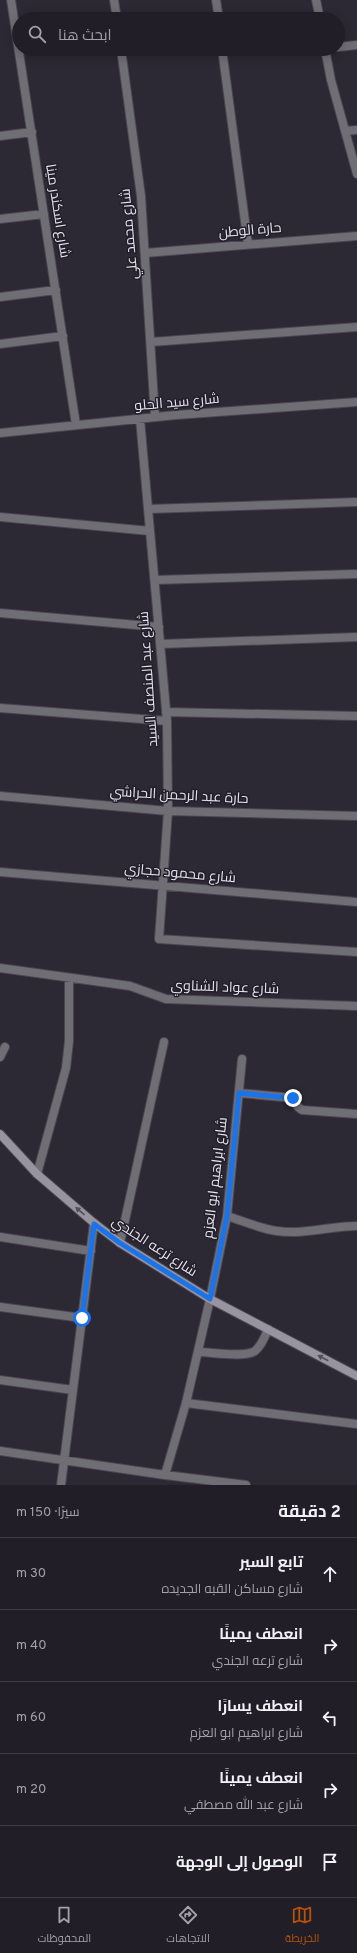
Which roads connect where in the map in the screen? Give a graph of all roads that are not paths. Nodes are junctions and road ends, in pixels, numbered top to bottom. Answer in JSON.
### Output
{"nodes":[{"id":1,"x":11,"y":0,"type":"edge"},
{"id":2,"x":114,"y":0,"type":"edge"},
{"id":3,"x":216,"y":0,"type":"edge"},
{"id":4,"x":316,"y":0,"type":"edge"},
{"id":5,"x":13,"y":12,"type":"edge"},
{"id":6,"x":116,"y":12,"type":"edge"},
{"id":7,"x":218,"y":12,"type":"edge"},
{"id":8,"x":319,"y":12,"type":"edge"},
{"id":9,"x":357,"y":45,"type":"edge"},
{"id":10,"x":345,"y":46,"type":"edge"},
{"id":11,"x":20,"y":56,"type":"edge"},
{"id":12,"x":122,"y":56,"type":"edge"},
{"id":13,"x":223,"y":56,"type":"edge"},
{"id":14,"x":326,"y":56,"type":"edge"},
{"id":15,"x":357,"y":130,"type":"edge"},
{"id":16,"x":345,"y":131,"type":"junction"},
{"id":17,"x":32,"y":132,"type":"junction"},
{"id":18,"x":0,"y":136,"type":"edge"},
{"id":19,"x":357,"y":174,"type":"edge"},
{"id":20,"x":44,"y":214,"type":"junction"},
{"id":21,"x":0,"y":219,"type":"edge"},
{"id":22,"x":357,"y":236,"type":"edge"},
{"id":23,"x":248,"y":244,"type":"junction"},
{"id":24,"x":146,"y":253,"type":"junction"},
{"id":25,"x":56,"y":290,"type":"junction"},
{"id":26,"x":0,"y":297,"type":"edge"},
{"id":27,"x":357,"y":327,"type":"edge"},
{"id":28,"x":63,"y":336,"type":"junction"},
{"id":29,"x":150,"y":342,"type":"junction"},
{"id":30,"x":0,"y":344,"type":"edge"},
{"id":31,"x":357,"y":402,"type":"edge"},
{"id":32,"x":155,"y":418,"type":"junction"},
{"id":33,"x":140,"y":419,"type":"junction"},
{"id":34,"x":76,"y":425,"type":"junction"},
{"id":35,"x":0,"y":433,"type":"edge"},
{"id":36,"x":357,"y":502,"type":"edge"},
{"id":37,"x":148,"y":508,"type":"junction"},
{"id":38,"x":0,"y":517,"type":"edge"},
{"id":39,"x":150,"y":531,"type":"junction"},
{"id":40,"x":357,"y":574,"type":"edge"},
{"id":41,"x":155,"y":580,"type":"junction"},
{"id":42,"x":0,"y":613,"type":"edge"},
{"id":43,"x":159,"y":627,"type":"junction"},
{"id":44,"x":357,"y":637,"type":"edge"},
{"id":45,"x":161,"y":644,"type":"junction"},
{"id":46,"x":0,"y":708,"type":"edge"},
{"id":47,"x":166,"y":712,"type":"junction"},
{"id":48,"x":357,"y":716,"type":"edge"},
{"id":49,"x":167,"y":722,"type":"junction"},
{"id":50,"x":0,"y":796,"type":"edge"},
{"id":51,"x":168,"y":811,"type":"junction"},
{"id":52,"x":357,"y":816,"type":"edge"},
{"id":53,"x":0,"y":872,"type":"edge"},
{"id":54,"x":163,"y":886,"type":"junction"},
{"id":55,"x":357,"y":902,"type":"edge"},
{"id":56,"x":357,"y":952,"type":"edge"},
{"id":57,"x":0,"y":968,"type":"edge"},
{"id":58,"x":69,"y":978,"type":"junction"},
{"id":59,"x":357,"y":1006,"type":"edge"},
{"id":60,"x":164,"y":1042,"type":"dead end"},
{"id":61,"x":5,"y":1047,"type":"dead end"},
{"id":62,"x":0,"y":1057,"type":"edge"},
{"id":63,"x":242,"y":1059,"type":"dead end"},
{"id":64,"x":239,"y":1093,"type":"junction"},
{"id":65,"x":357,"y":1114,"type":"edge"},
{"id":66,"x":0,"y":1134,"type":"edge"},
{"id":67,"x":37,"y":1174,"type":"junction"},
{"id":68,"x":227,"y":1216,"type":"junction"},
{"id":69,"x":94,"y":1224,"type":"junction"},
{"id":70,"x":357,"y":1226,"type":"edge"},
{"id":71,"x":0,"y":1237,"type":"edge"},
{"id":72,"x":120,"y":1243,"type":"junction"},
{"id":73,"x":91,"y":1251,"type":"junction"},
{"id":74,"x":210,"y":1299,"type":"junction"},
{"id":75,"x":0,"y":1307,"type":"edge"},
{"id":76,"x":82,"y":1318,"type":"junction"},
{"id":77,"x":268,"y":1330,"type":"junction"},
{"id":78,"x":198,"y":1352,"type":"junction"},
{"id":79,"x":357,"y":1376,"type":"edge"},
{"id":80,"x":0,"y":1380,"type":"edge"},
{"id":81,"x":73,"y":1390,"type":"junction"},
{"id":82,"x":186,"y":1403,"type":"junction"},
{"id":83,"x":357,"y":1424,"type":"edge"},
{"id":84,"x":0,"y":1452,"type":"edge"},
{"id":85,"x":64,"y":1461,"type":"junction"},
{"id":86,"x":165,"y":1475,"type":"junction"},
{"id":87,"x":61,"y":1485,"type":"edge"},
{"id":88,"x":246,"y":1485,"type":"edge"}],
"edges":[{"from":1,"to":5,"type":"street","name":"شارع اسكندر مينا"},
{"from":2,"to":6,"type":"street"},
{"from":3,"to":7,"type":"street"},
{"from":4,"to":8,"type":"street"},
{"from":9,"to":10,"type":"street"},
{"from":11,"to":17,"type":"street","name":"شارع اسكندر مينا"},
{"from":12,"to":24,"type":"street","name":"شارع محمد علي"},
{"from":13,"to":23,"type":"street"},
{"from":14,"to":16,"type":"street"},
{"from":15,"to":16,"type":"street"},
{"from":16,"to":19,"type":"street"},
{"from":17,"to":18,"type":"street"},
{"from":17,"to":20,"type":"street","name":"شارع اسكندر مينا"},
{"from":20,"to":21,"type":"street"},
{"from":20,"to":25,"type":"street","name":"شارع اسكندر مينا"},
{"from":22,"to":23,"type":"street","name":"حارة الوطن"},
{"from":23,"to":24,"type":"street","name":"حارة الوطن"},
{"from":24,"to":29,"type":"street","name":"شارع محمد علي"},
{"from":25,"to":26,"type":"street"},
{"from":25,"to":28,"type":"street","name":"شارع اسكندر مينا"},
{"from":27,"to":29,"type":"street"},
{"from":28,"to":30,"type":"street"},
{"from":28,"to":34,"type":"street","name":"شارع اسكندر مينا"},
{"from":29,"to":32,"type":"street","name":"شارع محمد علي"},
{"from":31,"to":32,"type":"street","name":"شارع سيد الحلو"},
{"from":32,"to":33,"type":"street","name":"شارع سيد الحلو"},
{"from":33,"to":34,"type":"street","name":"شارع سيد الحلو"},
{"from":33,"to":37,"type":"street","name":"شارع عبد المنصف السيد"},
{"from":34,"to":35,"type":"street","name":"شارع سيد الحلو"},
{"from":36,"to":37,"type":"street"},
{"from":37,"to":39,"type":"street","name":"شارع عبد المنصف السيد"},
{"from":38,"to":39,"type":"street"},
{"from":39,"to":41,"type":"street","name":"شارع عبد المنصف السيد"},
{"from":40,"to":41,"type":"street"},
{"from":41,"to":43,"type":"street","name":"شارع عبد المنصف السيد"},
{"from":42,"to":43,"type":"street"},
{"from":43,"to":45,"type":"street","name":"شارع عبد المنصف السيد"},
{"from":44,"to":45,"type":"street"},
{"from":45,"to":47,"type":"street","name":"شارع عبد المنصف السيد"},
{"from":46,"to":49,"type":"street"},
{"from":47,"to":48,"type":"street"},
{"from":47,"to":49,"type":"street","name":"شارع عبد المنصف السيد"},
{"from":49,"to":51,"type":"street","name":"شارع عبد المنصف السيد"},
{"from":50,"to":51,"type":"street","name":"حارة عبد الرحمن الحراشي"},
{"from":51,"to":52,"type":"street","name":"حارة عبد الرحمن الحراشي"},
{"from":51,"to":54,"type":"street","name":"شارع عبد المنصف السيد"},
{"from":53,"to":54,"type":"street","name":"شارع محمود حجازي"},
{"from":54,"to":55,"type":"street","name":"شارع محمود حجازي"},
{"from":54,"to":56,"type":"street","name":"شارع عبد المنصف السيد"},
{"from":57,"to":58,"type":"street","name":"شارع عواد الشناوي"},
{"from":58,"to":59,"type":"street","name":"شارع عواد الشناوي"},
{"from":58,"to":67,"type":"street"},
{"from":60,"to":72,"type":"street"},
{"from":61,"to":62,"type":"street"},
{"from":63,"to":64,"type":"street","name":"شارع ابراهيم ابو العزم"},
{"from":64,"to":65,"type":"street"},
{"from":64,"to":68,"type":"street","name":"شارع ابراهيم ابو العزم"},
{"from":66,"to":67,"type":"main road","name":"شارع ترعه الجندي"},
{"from":69,"to":67,"type":"main road","name":"شارع ترعه الجندي","one_way":true},
{"from":68,"to":70,"type":"street"},
{"from":68,"to":74,"type":"street","name":"شارع ابراهيم ابو العزم"},
{"from":69,"to":72,"type":"main road","name":"شارع ترعه الجندي"},
{"from":69,"to":73,"type":"street"},
{"from":71,"to":73,"type":"street"},
{"from":72,"to":74,"type":"main road","name":"شارع ترعه الجندي"},
{"from":73,"to":76,"type":"street"},
{"from":74,"to":77,"type":"main road","name":"شارع ترعه الجندي"},
{"from":74,"to":78,"type":"street","name":"شارع ابراهيم ابو العزم"},
{"from":75,"to":76,"type":"street"},
{"from":76,"to":81,"type":"street"},
{"from":77,"to":78,"type":"street"},
{"from":79,"to":77,"type":"main road","name":"شارع ترعه الجندي","one_way":true},
{"from":78,"to":82,"type":"street","name":"شارع ابراهيم ابو العزم"},
{"from":80,"to":81,"type":"street"},
{"from":81,"to":85,"type":"street"},
{"from":82,"to":83,"type":"street"},
{"from":82,"to":86,"type":"street","name":"شارع ابراهيم ابو العزم"},
{"from":84,"to":85,"type":"street"},
{"from":85,"to":86,"type":"street"},
{"from":85,"to":87,"type":"street"},
{"from":86,"to":88,"type":"street"}]}
